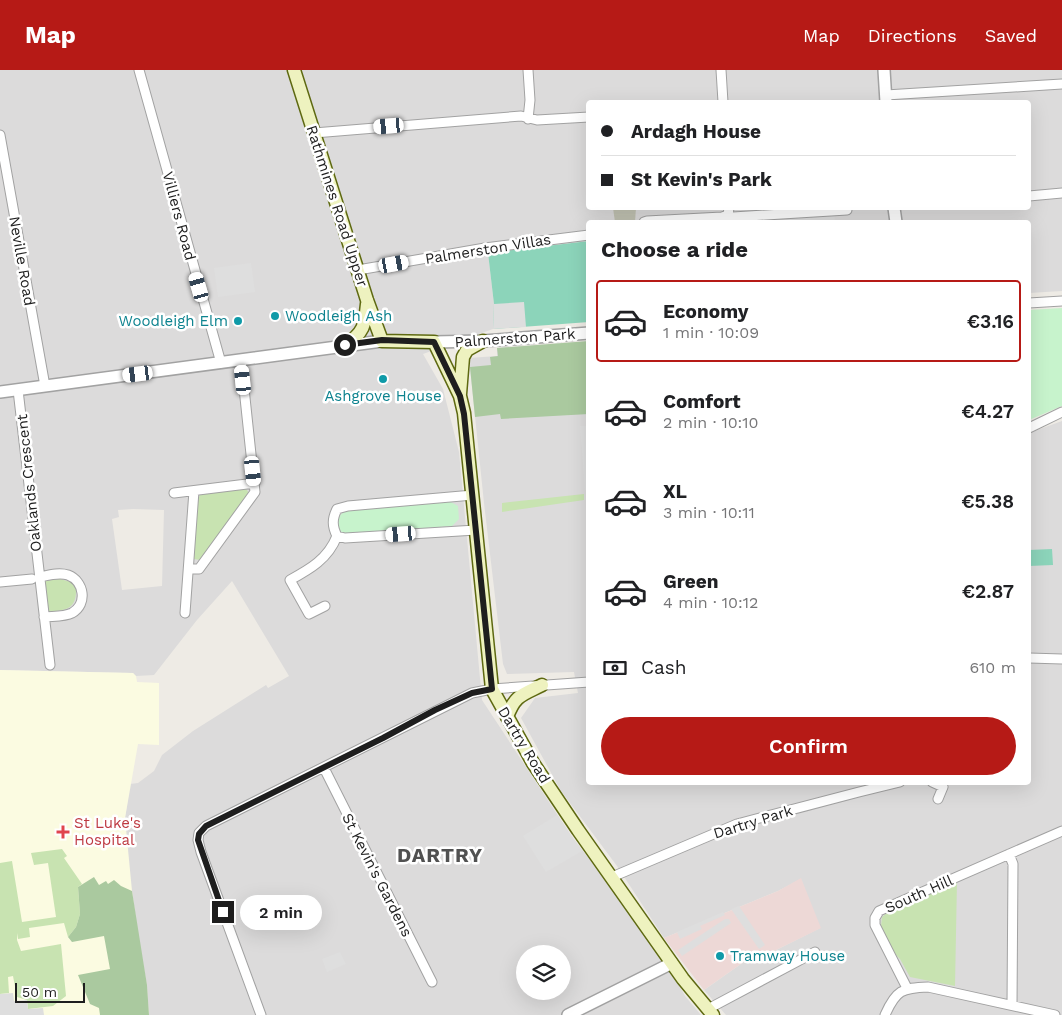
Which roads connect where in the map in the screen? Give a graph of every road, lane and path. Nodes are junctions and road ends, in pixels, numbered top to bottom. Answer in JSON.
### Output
{"nodes":[{"id":1,"x":139,"y":70,"type":"edge"},
{"id":2,"x":294,"y":70,"type":"edge"},
{"id":3,"x":528,"y":70,"type":"edge"},
{"id":4,"x":722,"y":70,"type":"edge"},
{"id":5,"x":884,"y":70,"type":"edge"},
{"id":6,"x":1062,"y":84,"type":"edge"},
{"id":7,"x":886,"y":99,"type":"edge"},
{"id":8,"x":723,"y":100,"type":"edge"},
{"id":9,"x":586,"y":117,"type":"edge"},
{"id":10,"x":528,"y":118,"type":"junction"},
{"id":11,"x":314,"y":133,"type":"junction"},
{"id":12,"x":0,"y":135,"type":"edge"},
{"id":13,"x":1062,"y":193,"type":"edge"},
{"id":14,"x":1031,"y":196,"type":"edge"},
{"id":15,"x":847,"y":210,"type":"dead end"},
{"id":16,"x":729,"y":211,"type":"edge"},
{"id":17,"x":665,"y":220,"type":"edge"},
{"id":18,"x":586,"y":235,"type":"edge"},
{"id":19,"x":358,"y":270,"type":"junction"},
{"id":20,"x":367,"y":300,"type":"junction"},
{"id":21,"x":1062,"y":301,"type":"edge"},
{"id":22,"x":1031,"y":303,"type":"edge"},
{"id":23,"x":586,"y":333,"type":"edge"},
{"id":24,"x":382,"y":340,"type":"junction"},
{"id":25,"x":483,"y":341,"type":"junction"},
{"id":26,"x":434,"y":342,"type":"junction"},
{"id":27,"x":345,"y":345,"type":"junction"},
{"id":28,"x":241,"y":360,"type":"junction"},
{"id":29,"x":221,"y":363,"type":"junction"},
{"id":30,"x":45,"y":386,"type":"junction"},
{"id":31,"x":18,"y":390,"type":"junction"},
{"id":32,"x":0,"y":392,"type":"edge"},
{"id":33,"x":460,"y":396,"type":"junction"},
{"id":34,"x":1062,"y":412,"type":"edge"},
{"id":35,"x":1031,"y":427,"type":"edge"},
{"id":36,"x":255,"y":483,"type":"junction"},
{"id":37,"x":194,"y":491,"type":"junction"},
{"id":38,"x":174,"y":493,"type":"dead end"},
{"id":39,"x":472,"y":495,"type":"junction"},
{"id":40,"x":476,"y":530,"type":"junction"},
{"id":41,"x":337,"y":536,"type":"junction"},
{"id":42,"x":190,"y":569,"type":"junction"},
{"id":43,"x":36,"y":578,"type":"junction"},
{"id":44,"x":0,"y":582,"type":"edge"},
{"id":45,"x":325,"y":606,"type":"dead end"},
{"id":46,"x":185,"y":613,"type":"dead end"},
{"id":47,"x":44,"y":617,"type":"junction"},
{"id":48,"x":1031,"y":658,"type":"edge"},
{"id":49,"x":1062,"y":658,"type":"edge"},
{"id":50,"x":50,"y":665,"type":"dead end"},
{"id":51,"x":586,"y":682,"type":"edge"},
{"id":52,"x":542,"y":685,"type":"junction"},
{"id":53,"x":492,"y":689,"type":"junction"},
{"id":54,"x":507,"y":717,"type":"junction"},
{"id":55,"x":324,"y":768,"type":"junction"},
{"id":56,"x":888,"y":785,"type":"edge"},
{"id":57,"x":939,"y":785,"type":"edge"},
{"id":58,"x":938,"y":799,"type":"dead end"},
{"id":59,"x":1062,"y":831,"type":"edge"},
{"id":60,"x":1009,"y":854,"type":"junction"},
{"id":61,"x":612,"y":877,"type":"junction"},
{"id":62,"x":815,"y":952,"type":"dead end"},
{"id":63,"x":672,"y":963,"type":"junction"},
{"id":64,"x":432,"y":982,"type":"dead end"},
{"id":65,"x":907,"y":988,"type":"junction"},
{"id":66,"x":1012,"y":1005,"type":"junction"},
{"id":67,"x":710,"y":1012,"type":"edge"},
{"id":68,"x":261,"y":1015,"type":"edge"},
{"id":69,"x":568,"y":1015,"type":"edge"},
{"id":70,"x":885,"y":1015,"type":"edge"},
{"id":71,"x":1055,"y":1015,"type":"edge"}],
"edges":[{"from":1,"to":29,"type":"street","name":"Villiers Road"},
{"from":2,"to":11,"type":"main road","name":"Rathmines Road Upper"},
{"from":3,"to":10,"type":"street"},
{"from":4,"to":8,"type":"street"},
{"from":5,"to":7,"type":"street"},
{"from":6,"to":7,"type":"street"},
{"from":9,"to":10,"type":"street"},
{"from":10,"to":11,"type":"street"},
{"from":11,"to":19,"type":"main road","name":"Rathmines Road Upper"},
{"from":12,"to":30,"type":"street","name":"Neville Road"},
{"from":13,"to":14,"type":"street"},
{"from":15,"to":16,"type":"street"},
{"from":16,"to":17,"type":"street"},
{"from":18,"to":19,"type":"street","name":"Palmerston Villas"},
{"from":19,"to":20,"type":"main road","name":"Rathmines Road Upper"},
{"from":20,"to":24,"type":"main road","name":"Rathmines Road Upper"},
{"from":20,"to":27,"type":"main road"},
{"from":21,"to":22,"type":"street"},
{"from":23,"to":25,"type":"street","name":"Palmerston Park"},
{"from":24,"to":26,"type":"main road","name":"Palmerston Park"},
{"from":24,"to":27,"type":"street"},
{"from":25,"to":26,"type":"street","name":"Palmerston Park"},
{"from":25,"to":33,"type":"main road"},
{"from":26,"to":33,"type":"main road","name":"Dartry Road"},
{"from":27,"to":28,"type":"street"},
{"from":28,"to":29,"type":"street"},
{"from":28,"to":36,"type":"street"},
{"from":29,"to":30,"type":"street"},
{"from":30,"to":31,"type":"street"},
{"from":31,"to":32,"type":"street"},
{"from":31,"to":43,"type":"street","name":"Oaklands Crescent"},
{"from":33,"to":39,"type":"main road","name":"Dartry Road"},
{"from":34,"to":35,"type":"street"},
{"from":36,"to":37,"type":"street"},
{"from":36,"to":42,"type":"street"},
{"from":37,"to":38,"type":"street"},
{"from":37,"to":42,"type":"street"},
{"from":39,"to":40,"type":"main road","name":"Dartry Road"},
{"from":39,"to":41,"type":"street"},
{"from":40,"to":41,"type":"street"},
{"from":40,"to":53,"type":"main road","name":"Dartry Road"},
{"from":41,"to":45,"type":"street"},
{"from":42,"to":46,"type":"street"},
{"from":43,"to":44,"type":"street"},
{"from":43,"to":47,"type":"street","name":"Oaklands Crescent"},
{"from":43,"to":47,"type":"street"},
{"from":47,"to":50,"type":"street","name":"Oaklands Crescent"},
{"from":48,"to":49,"type":"street"},
{"from":51,"to":52,"type":"street"},
{"from":52,"to":53,"type":"street"},
{"from":52,"to":54,"type":"main road"},
{"from":53,"to":54,"type":"main road","name":"Dartry Road"},
{"from":53,"to":55,"type":"street"},
{"from":54,"to":61,"type":"main road","name":"Dartry Road"},
{"from":55,"to":64,"type":"street","name":"St Kevin's Gardens"},
{"from":55,"to":68,"type":"street"},
{"from":56,"to":61,"type":"street","name":"Dartry Park"},
{"from":57,"to":58,"type":"street"},
{"from":59,"to":60,"type":"street","name":"South Hill"},
{"from":60,"to":65,"type":"street","name":"South Hill"},
{"from":60,"to":66,"type":"street"},
{"from":61,"to":63,"type":"main road","name":"Dartry Road"},
{"from":62,"to":67,"type":"street"},
{"from":63,"to":67,"type":"main road","name":"Dartry Road"},
{"from":63,"to":69,"type":"street"},
{"from":65,"to":66,"type":"street"},
{"from":65,"to":70,"type":"street"},
{"from":66,"to":71,"type":"street"}]}
